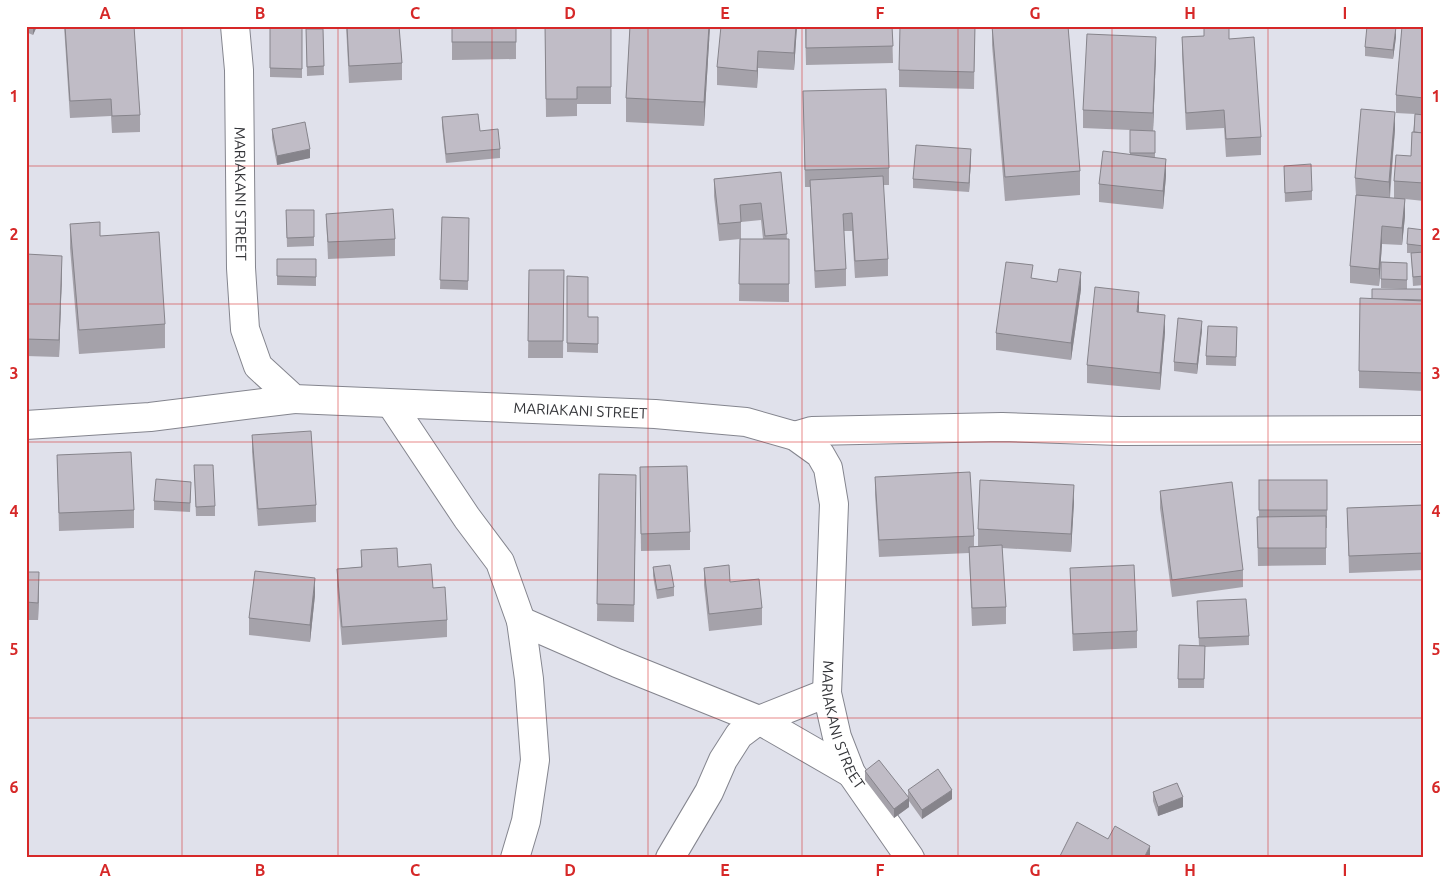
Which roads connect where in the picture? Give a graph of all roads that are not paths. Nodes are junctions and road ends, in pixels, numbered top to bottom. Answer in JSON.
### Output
{"nodes":[{"id":1,"x":235,"y":26,"type":"edge"},
{"id":2,"x":294,"y":399,"type":"junction"},
{"id":3,"x":391,"y":404,"type":"junction"},
{"id":4,"x":26,"y":424,"type":"edge"},
{"id":5,"x":1424,"y":430,"type":"edge"},
{"id":6,"x":795,"y":436,"type":"junction"},
{"id":7,"x":521,"y":621,"type":"junction"},
{"id":8,"x":827,"y":694,"type":"junction"},
{"id":9,"x":759,"y":720,"type":"junction"},
{"id":10,"x":851,"y":773,"type":"junction"},
{"id":11,"x":515,"y":858,"type":"edge"},
{"id":12,"x":670,"y":858,"type":"edge"},
{"id":13,"x":910,"y":858,"type":"edge"}],
"edges":[{"from":1,"to":2,"type":"street","name":"MARIAKANI STREET"},
{"from":2,"to":3,"type":"street","name":"MARIAKANI STREET"},
{"from":2,"to":4,"type":"street"},
{"from":3,"to":6,"type":"street","name":"MARIAKANI STREET"},
{"from":3,"to":7,"type":"street"},
{"from":5,"to":6,"type":"street"},
{"from":6,"to":8,"type":"street","name":"MARIAKANI STREET"},
{"from":7,"to":9,"type":"street"},
{"from":7,"to":11,"type":"street"},
{"from":8,"to":9,"type":"street"},
{"from":8,"to":10,"type":"street","name":"MARIAKANI STREET"},
{"from":9,"to":10,"type":"street"},
{"from":9,"to":12,"type":"street"},
{"from":10,"to":13,"type":"street","name":"MARIAKANI STREET"}]}
